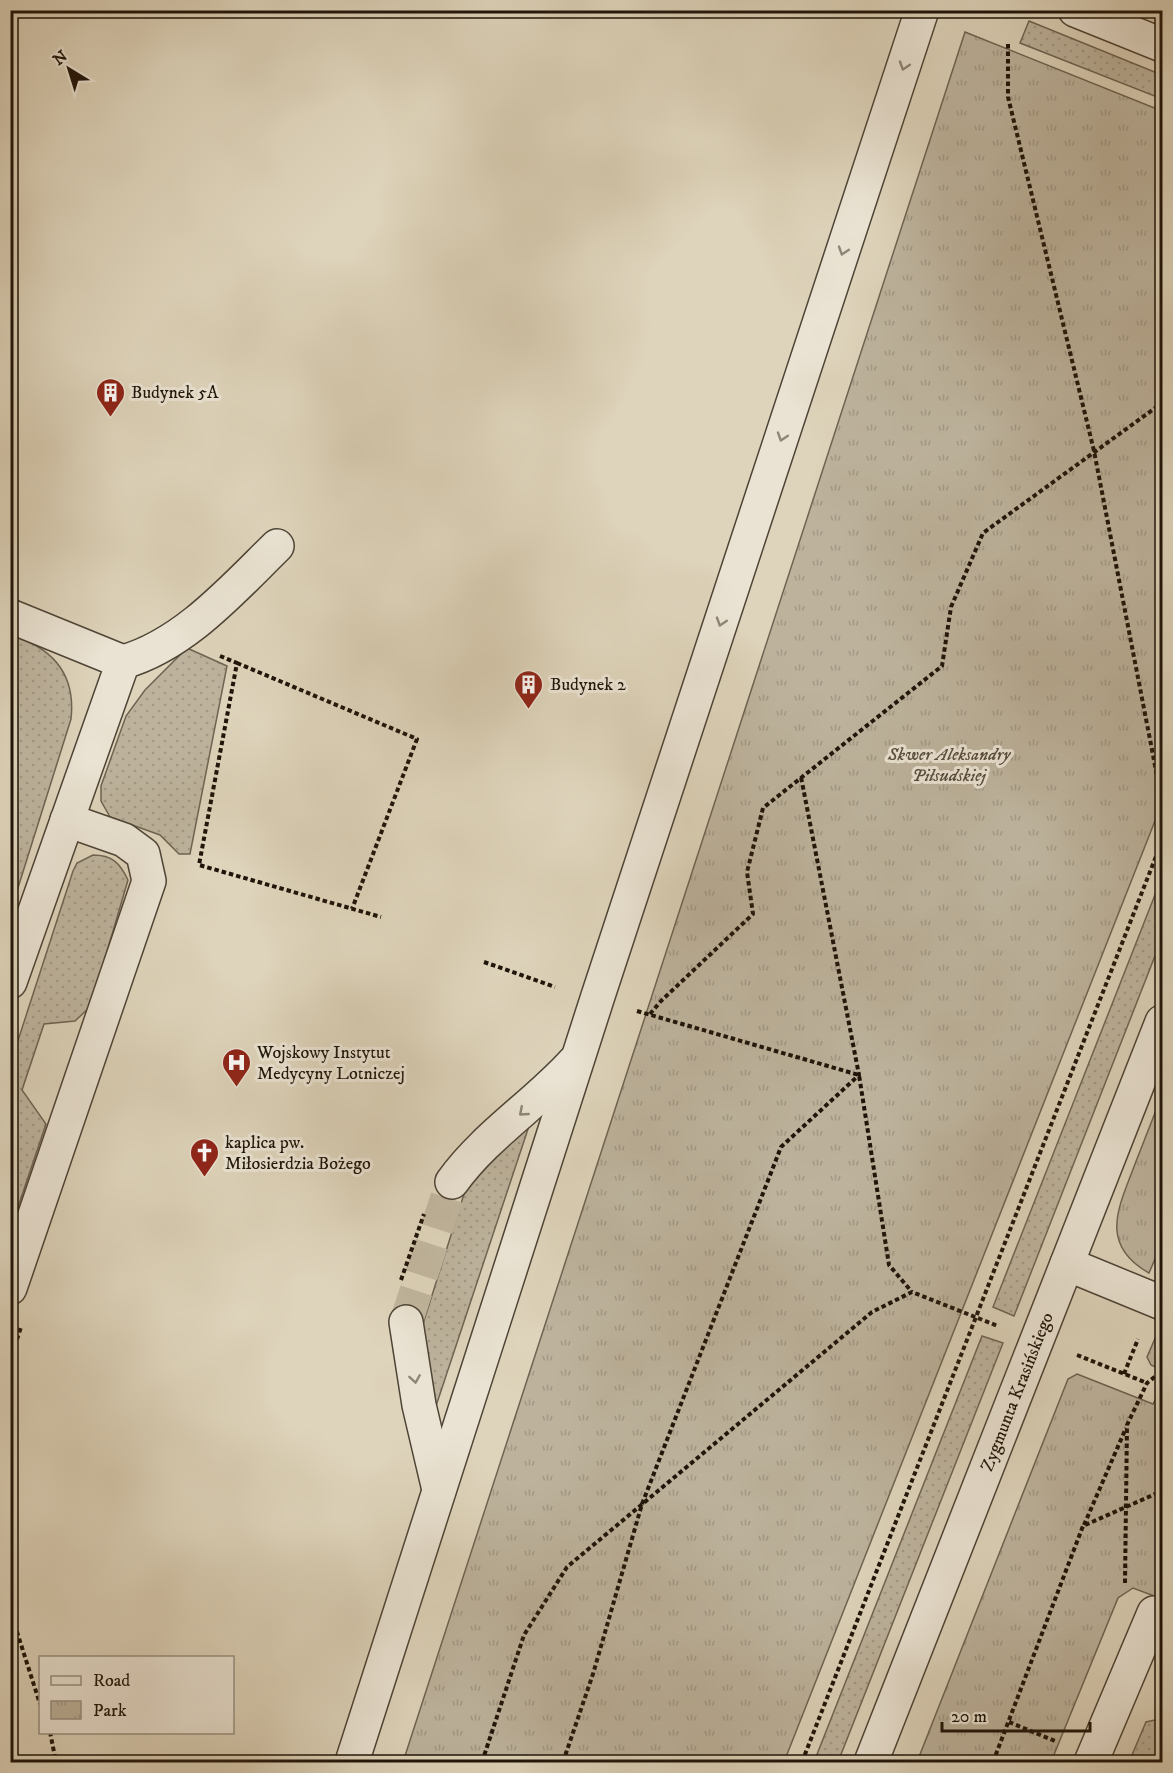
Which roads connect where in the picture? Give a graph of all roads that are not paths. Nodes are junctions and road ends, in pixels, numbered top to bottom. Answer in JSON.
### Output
{"nodes":[{"id":1,"x":922,"y":10,"type":"edge"},
{"id":2,"x":1075,"y":10,"type":"edge"},
{"id":3,"x":1162,"y":45,"type":"edge"},
{"id":4,"x":277,"y":546,"type":"dead end"},
{"id":5,"x":10,"y":616,"type":"edge"},
{"id":6,"x":123,"y":662,"type":"junction"},
{"id":7,"x":67,"y":820,"type":"junction"},
{"id":8,"x":10,"y":982,"type":"edge"},
{"id":9,"x":1162,"y":1022,"type":"edge"},
{"id":10,"x":580,"y":1057,"type":"junction"},
{"id":11,"x":452,"y":1182,"type":"tunnel mouth"},
{"id":12,"x":1067,"y":1264,"type":"junction"},
{"id":13,"x":10,"y":1288,"type":"edge"},
{"id":14,"x":1162,"y":1303,"type":"edge"},
{"id":15,"x":406,"y":1322,"type":"tunnel mouth"},
{"id":16,"x":439,"y":1491,"type":"junction"},
{"id":17,"x":1154,"y":1613,"type":"dead end"},
{"id":18,"x":352,"y":1762,"type":"edge"},
{"id":19,"x":871,"y":1762,"type":"edge"},
{"id":20,"x":1091,"y":1762,"type":"edge"}],
"edges":[{"from":1,"to":10,"type":"street","one_way":true},
{"from":2,"to":3,"type":"street"},
{"from":4,"to":6,"type":"street"},
{"from":5,"to":6,"type":"street"},
{"from":6,"to":7,"type":"street"},
{"from":7,"to":8,"type":"street"},
{"from":7,"to":13,"type":"street"},
{"from":9,"to":12,"type":"street","name":"Zygmunta Krasińskiego"},
{"from":10,"to":11,"type":"street","one_way":true},
{"from":10,"to":16,"type":"street"},
{"from":12,"to":14,"type":"street"},
{"from":12,"to":19,"type":"street","name":"Zygmunta Krasińskiego"},
{"from":15,"to":16,"type":"street","one_way":true},
{"from":16,"to":18,"type":"street"},
{"from":17,"to":20,"type":"street"}]}
